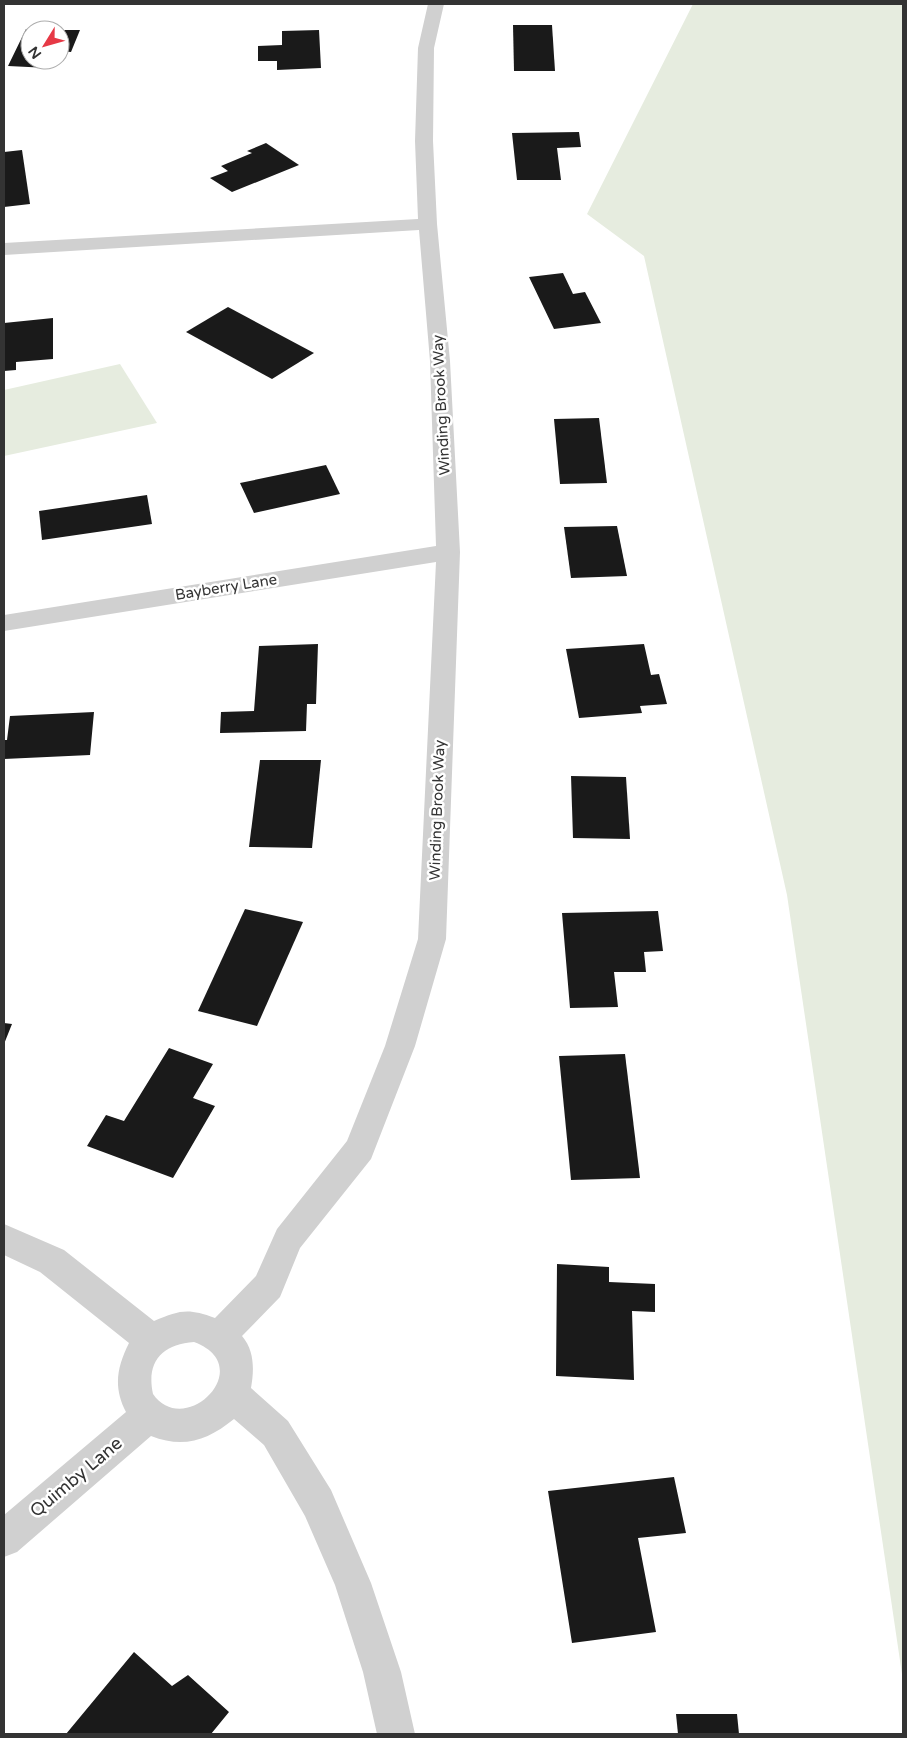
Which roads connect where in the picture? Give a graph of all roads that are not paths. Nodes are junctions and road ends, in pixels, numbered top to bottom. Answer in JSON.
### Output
{"nodes":[{"id":1,"x":436,"y":4,"type":"edge"},
{"id":2,"x":428,"y":224,"type":"junction"},
{"id":3,"x":4,"y":249,"type":"edge"},
{"id":4,"x":448,"y":552,"type":"junction"},
{"id":5,"x":4,"y":623,"type":"edge"},
{"id":6,"x":4,"y":1239,"type":"edge"},
{"id":7,"x":220,"y":1336,"type":"junction"},
{"id":8,"x":152,"y":1340,"type":"junction"},
{"id":9,"x":232,"y":1394,"type":"junction"},
{"id":10,"x":148,"y":1415,"type":"junction"},
{"id":11,"x":4,"y":1538,"type":"edge"},
{"id":12,"x":396,"y":1734,"type":"edge"}],
"edges":[{"from":1,"to":2,"type":"street","name":"Winding Brook Way"},
{"from":2,"to":3,"type":"street"},
{"from":2,"to":4,"type":"street","name":"Winding Brook Way"},
{"from":4,"to":5,"type":"street","name":"Bayberry Lane"},
{"from":4,"to":7,"type":"street","name":"Winding Brook Way"},
{"from":6,"to":8,"type":"street"},
{"from":7,"to":8,"type":"street"},
{"from":7,"to":9,"type":"street"},
{"from":8,"to":10,"type":"street"},
{"from":9,"to":10,"type":"street"},
{"from":9,"to":12,"type":"street"},
{"from":10,"to":11,"type":"street","name":"Quimby Lane"}]}
